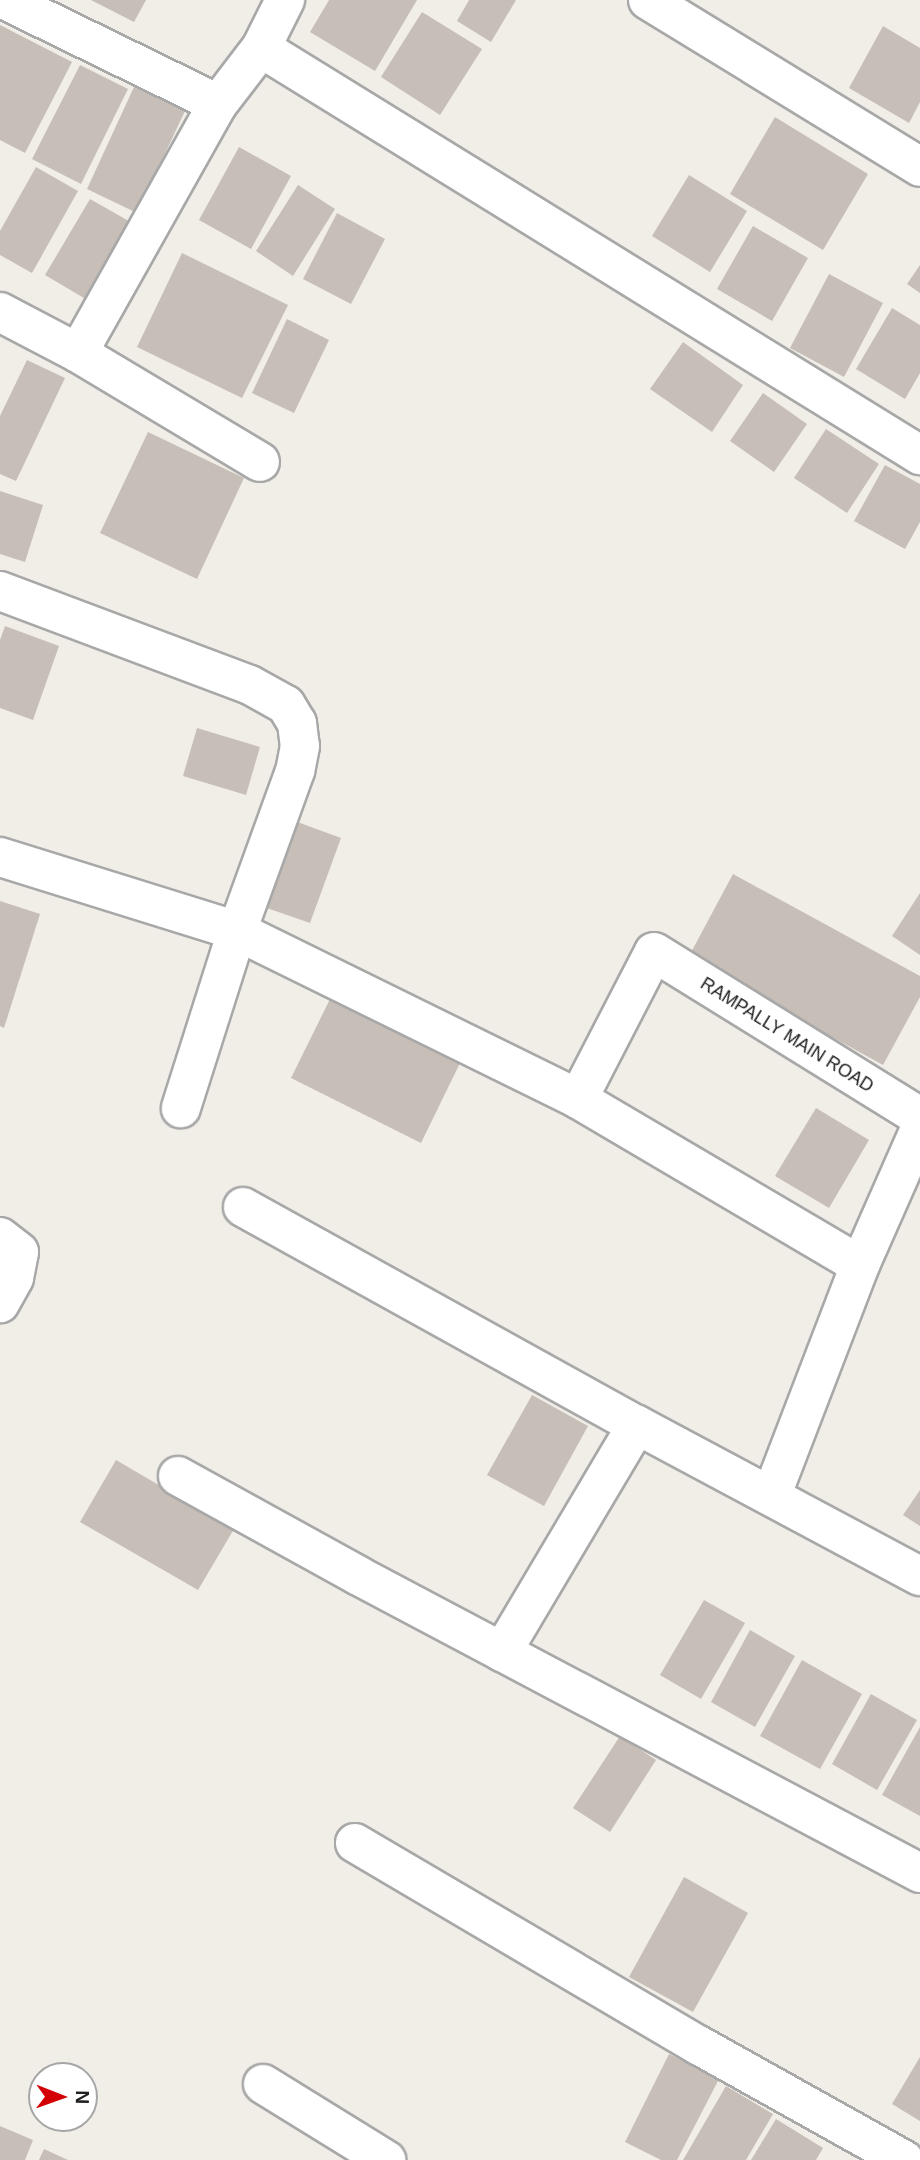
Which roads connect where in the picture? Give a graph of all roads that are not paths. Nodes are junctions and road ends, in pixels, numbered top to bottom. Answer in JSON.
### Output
{"nodes":[{"id":1,"x":5,"y":0,"type":"edge"},
{"id":2,"x":285,"y":0,"type":"edge"},
{"id":3,"x":648,"y":0,"type":"edge"},
{"id":4,"x":261,"y":48,"type":"junction"},
{"id":5,"x":218,"y":104,"type":"junction"},
{"id":6,"x":920,"y":167,"type":"edge"},
{"id":7,"x":0,"y":312,"type":"edge"},
{"id":8,"x":78,"y":353,"type":"junction"},
{"id":9,"x":920,"y":455,"type":"edge"},
{"id":10,"x":260,"y":462,"type":"dead end"},
{"id":11,"x":0,"y":591,"type":"edge"},
{"id":12,"x":0,"y":857,"type":"edge"},
{"id":13,"x":237,"y":931,"type":"junction"},
{"id":14,"x":578,"y":1099,"type":"junction"},
{"id":15,"x":181,"y":1108,"type":"dead end"},
{"id":16,"x":920,"y":1117,"type":"edge"},
{"id":17,"x":920,"y":1129,"type":"edge"},
{"id":18,"x":243,"y":1207,"type":"dead end"},
{"id":19,"x":0,"y":1237,"type":"edge"},
{"id":20,"x":860,"y":1265,"type":"junction"},
{"id":21,"x":0,"y":1303,"type":"edge"},
{"id":22,"x":637,"y":1425,"type":"junction"},
{"id":23,"x":178,"y":1476,"type":"dead end"},
{"id":24,"x":772,"y":1494,"type":"junction"},
{"id":25,"x":920,"y":1576,"type":"edge"},
{"id":26,"x":502,"y":1652,"type":"junction"},
{"id":27,"x":355,"y":1843,"type":"dead end"},
{"id":28,"x":920,"y":1873,"type":"edge"},
{"id":29,"x":263,"y":2084,"type":"dead end"},
{"id":30,"x":386,"y":2160,"type":"edge"},
{"id":31,"x":904,"y":2160,"type":"edge"}],
"edges":[{"from":1,"to":5,"type":"street"},
{"from":2,"to":4,"type":"street"},
{"from":3,"to":6,"type":"street"},
{"from":4,"to":5,"type":"street"},
{"from":4,"to":9,"type":"street"},
{"from":5,"to":8,"type":"street"},
{"from":7,"to":8,"type":"street"},
{"from":8,"to":10,"type":"street"},
{"from":11,"to":13,"type":"street"},
{"from":12,"to":13,"type":"street"},
{"from":13,"to":14,"type":"street"},
{"from":13,"to":15,"type":"street"},
{"from":14,"to":16,"type":"street","name":"RAMPALLY MAIN ROAD"},
{"from":14,"to":20,"type":"street"},
{"from":17,"to":20,"type":"street"},
{"from":18,"to":22,"type":"street"},
{"from":19,"to":21,"type":"street"},
{"from":20,"to":24,"type":"street"},
{"from":22,"to":24,"type":"street"},
{"from":22,"to":26,"type":"street"},
{"from":23,"to":26,"type":"street"},
{"from":24,"to":25,"type":"street"},
{"from":26,"to":28,"type":"street"},
{"from":27,"to":31,"type":"street"},
{"from":29,"to":30,"type":"street"}]}
